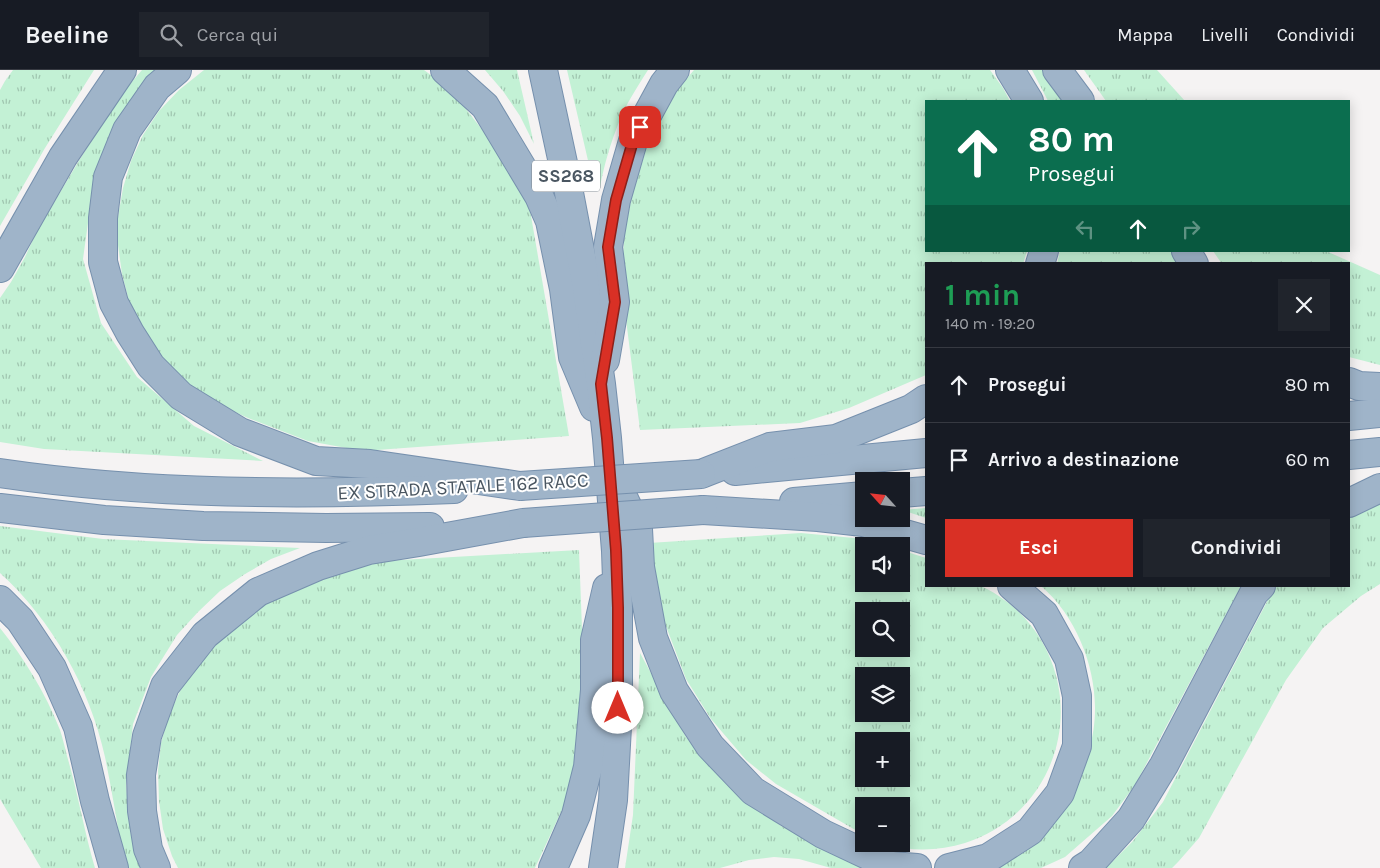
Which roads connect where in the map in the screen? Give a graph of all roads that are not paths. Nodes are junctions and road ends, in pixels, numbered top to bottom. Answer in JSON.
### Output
{"nodes":[{"id":1,"x":122,"y":70,"type":"edge"},
{"id":2,"x":177,"y":70,"type":"edge"},
{"id":3,"x":445,"y":70,"type":"edge"},
{"id":4,"x":543,"y":70,"type":"edge"},
{"id":5,"x":675,"y":70,"type":"edge"},
{"id":6,"x":1010,"y":70,"type":"edge"},
{"id":7,"x":1057,"y":70,"type":"edge"},
{"id":8,"x":1028,"y":100,"type":"edge"},
{"id":9,"x":1079,"y":100,"type":"edge"},
{"id":10,"x":0,"y":268,"type":"edge"},
{"id":11,"x":1350,"y":382,"type":"edge"},
{"id":12,"x":601,"y":384,"type":"junction"},
{"id":13,"x":1380,"y":387,"type":"edge"},
{"id":14,"x":925,"y":400,"type":"edge"},
{"id":15,"x":1380,"y":413,"type":"edge"},
{"id":16,"x":1350,"y":416,"type":"edge"},
{"id":17,"x":608,"y":450,"type":"junction"},
{"id":18,"x":1380,"y":452,"type":"edge"},
{"id":19,"x":925,"y":454,"type":"edge"},
{"id":20,"x":1350,"y":455,"type":"edge"},
{"id":21,"x":0,"y":473,"type":"edge"},
{"id":22,"x":701,"y":474,"type":"junction"},
{"id":23,"x":520,"y":486,"type":"junction"},
{"id":24,"x":1380,"y":488,"type":"edge"},
{"id":25,"x":925,"y":491,"type":"edge"},
{"id":26,"x":910,"y":492,"type":"edge"},
{"id":27,"x":855,"y":497,"type":"edge"},
{"id":28,"x":1350,"y":503,"type":"edge"},
{"id":29,"x":0,"y":508,"type":"edge"},
{"id":30,"x":703,"y":510,"type":"junction"},
{"id":31,"x":523,"y":523,"type":"junction"},
{"id":32,"x":925,"y":540,"type":"edge"},
{"id":33,"x":616,"y":550,"type":"junction"},
{"id":34,"x":1013,"y":587,"type":"edge"},
{"id":35,"x":1260,"y":587,"type":"edge"},
{"id":36,"x":0,"y":600,"type":"edge"},
{"id":37,"x":114,"y":868,"type":"edge"},
{"id":38,"x":156,"y":868,"type":"edge"},
{"id":39,"x":553,"y":868,"type":"edge"},
{"id":40,"x":603,"y":868,"type":"edge"},
{"id":41,"x":917,"y":868,"type":"edge"},
{"id":42,"x":949,"y":868,"type":"edge"},
{"id":43,"x":1083,"y":868,"type":"edge"}],
"edges":[{"from":1,"to":10,"type":"highway"},
{"from":2,"to":23,"type":"highway"},
{"from":3,"to":17,"type":"highway"},
{"from":4,"to":12,"type":"highway","number":"SS268"},
{"from":5,"to":12,"type":"highway"},
{"from":6,"to":8,"type":"highway"},
{"from":7,"to":9,"type":"highway"},
{"from":11,"to":13,"type":"highway"},
{"from":12,"to":17,"type":"highway","number":"SS268"},
{"from":14,"to":22,"type":"highway"},
{"from":15,"to":16,"type":"highway"},
{"from":17,"to":33,"type":"highway","number":"SS268"},
{"from":17,"to":41,"type":"highway"},
{"from":18,"to":20,"type":"highway"},
{"from":19,"to":22,"type":"highway","name":"EX STRADA STATALE 162 RACC"},
{"from":21,"to":23,"type":"highway","name":"EX STRADA STATALE 162 RACC"},
{"from":22,"to":23,"type":"highway","name":"EX STRADA STATALE 162 RACC","bridge":true},
{"from":24,"to":28,"type":"highway"},
{"from":25,"to":26,"type":"highway"},
{"from":27,"to":30,"type":"highway","name":"EX STRADA STATALE 162 RACC"},
{"from":29,"to":31,"type":"highway","name":"EX STRADA STATALE 162 RACC"},
{"from":30,"to":31,"type":"highway","name":"EX STRADA STATALE 162 RACC","bridge":true},
{"from":30,"to":32,"type":"highway"},
{"from":31,"to":38,"type":"highway"},
{"from":33,"to":39,"type":"highway"},
{"from":33,"to":40,"type":"highway","number":"SS268"},
{"from":34,"to":42,"type":"highway"},
{"from":35,"to":43,"type":"highway"},
{"from":36,"to":37,"type":"highway"}]}
